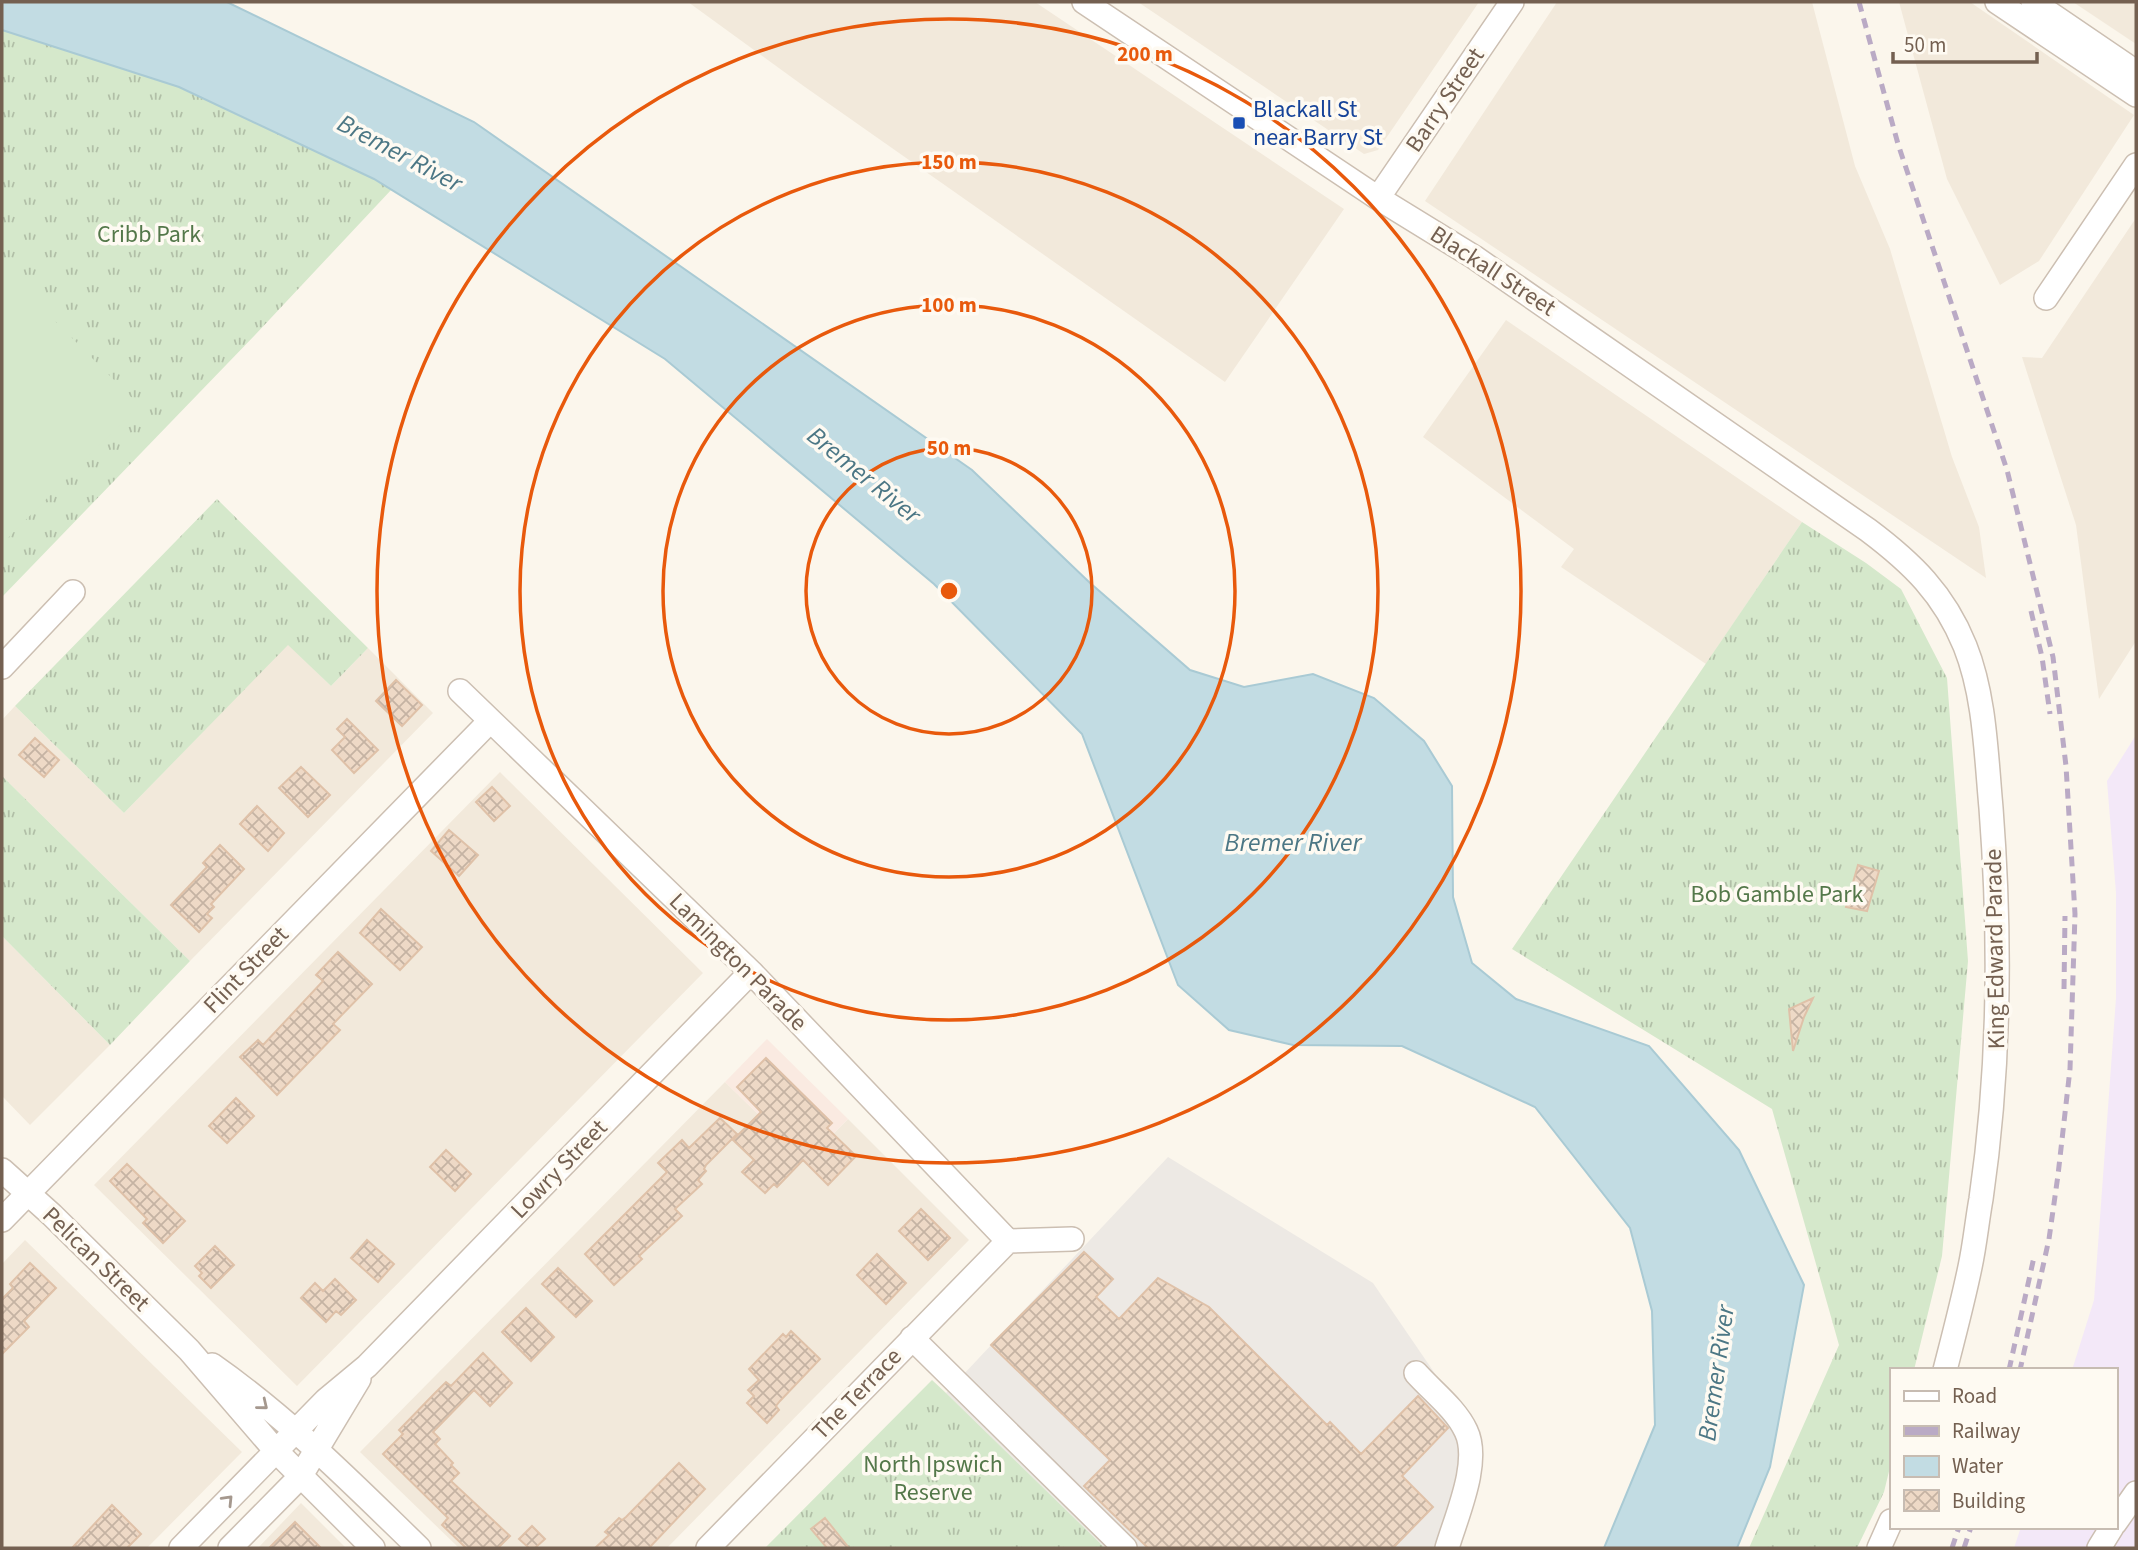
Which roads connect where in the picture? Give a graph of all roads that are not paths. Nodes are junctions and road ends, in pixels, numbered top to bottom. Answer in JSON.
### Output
{"nodes":[{"id":1,"x":1084,"y":2,"type":"edge"},
{"id":2,"x":1512,"y":2,"type":"edge"},
{"id":3,"x":1997,"y":2,"type":"edge"},
{"id":4,"x":2033,"y":2,"type":"edge"},
{"id":5,"x":2136,"y":72,"type":"edge"},
{"id":6,"x":2136,"y":95,"type":"edge"},
{"id":7,"x":2136,"y":165,"type":"edge"},
{"id":8,"x":1378,"y":198,"type":"junction"},
{"id":9,"x":2046,"y":298,"type":"dead end"},
{"id":10,"x":1896,"y":551,"type":"joint"},
{"id":11,"x":73,"y":592,"type":"dead end"},
{"id":12,"x":2,"y":667,"type":"edge"},
{"id":13,"x":460,"y":691,"type":"dead end"},
{"id":14,"x":490,"y":721,"type":"junction"},
{"id":15,"x":751,"y":972,"type":"junction"},
{"id":16,"x":2,"y":1170,"type":"edge"},
{"id":17,"x":28,"y":1194,"type":"junction"},
{"id":18,"x":2,"y":1220,"type":"edge"},
{"id":19,"x":1072,"y":1239,"type":"dead end"},
{"id":20,"x":1008,"y":1241,"type":"junction"},
{"id":21,"x":912,"y":1338,"type":"junction"},
{"id":22,"x":189,"y":1350,"type":"junction"},
{"id":23,"x":367,"y":1366,"type":"junction"},
{"id":24,"x":1945,"y":1368,"type":"edge"},
{"id":25,"x":1416,"y":1373,"type":"dead end"},
{"id":26,"x":296,"y":1431,"type":"junction"},
{"id":27,"x":276,"y":1451,"type":"junction"},
{"id":28,"x":318,"y":1451,"type":"junction"},
{"id":29,"x":300,"y":1477,"type":"junction"},
{"id":30,"x":2136,"y":1493,"type":"edge"},
{"id":31,"x":365,"y":1495,"type":"junction"},
{"id":32,"x":343,"y":1518,"type":"junction"},
{"id":33,"x":2117,"y":1521,"type":"edge"},
{"id":34,"x":1890,"y":1523,"type":"edge"},
{"id":35,"x":2111,"y":1529,"type":"edge"},
{"id":36,"x":181,"y":1548,"type":"edge"},
{"id":37,"x":230,"y":1548,"type":"edge"},
{"id":38,"x":373,"y":1548,"type":"edge"},
{"id":39,"x":419,"y":1548,"type":"edge"},
{"id":40,"x":708,"y":1548,"type":"edge"},
{"id":41,"x":1125,"y":1548,"type":"edge"},
{"id":42,"x":1447,"y":1548,"type":"edge"},
{"id":43,"x":1879,"y":1548,"type":"edge"},
{"id":44,"x":2099,"y":1548,"type":"edge"}],
"edges":[{"from":1,"to":8,"type":"street","name":"Blackall Street"},
{"from":2,"to":8,"type":"street","name":"Barry Street"},
{"from":3,"to":6,"type":"street"},
{"from":4,"to":5,"type":"street"},
{"from":7,"to":9,"type":"street"},
{"from":8,"to":10,"type":"street","name":"Blackall Street"},
{"from":10,"to":24,"type":"street","name":"King Edward Parade"},
{"from":11,"to":12,"type":"street"},
{"from":13,"to":14,"type":"street","name":"Lamington Parade"},
{"from":14,"to":15,"type":"street","name":"Lamington Parade"},
{"from":14,"to":17,"type":"street","name":"Flint Street"},
{"from":15,"to":20,"type":"street","name":"Lamington Parade"},
{"from":15,"to":23,"type":"street","name":"Lowry Street"},
{"from":16,"to":17,"type":"street","name":"Pelican Street"},
{"from":17,"to":18,"type":"street","name":"Flint Street"},
{"from":17,"to":22,"type":"street","name":"Pelican Street"},
{"from":19,"to":20,"type":"street"},
{"from":20,"to":21,"type":"street","name":"The Terrace"},
{"from":21,"to":40,"type":"street","name":"The Terrace"},
{"from":21,"to":41,"type":"street"},
{"from":22,"to":26,"type":"street","name":"Pelican Street","one_way":true},
{"from":22,"to":27,"type":"street","name":"Pelican Street"},
{"from":23,"to":26,"type":"street","name":"Lowry Street"},
{"from":23,"to":28,"type":"street","name":"Lowry Street"},
{"from":25,"to":42,"type":"street"},
{"from":26,"to":27,"type":"street","name":"Lowry Street"},
{"from":26,"to":28,"type":"street","name":"Pelican Street"},
{"from":27,"to":29,"type":"street","name":"Pelican Street"},
{"from":36,"to":27,"type":"street","name":"Lowry Street","one_way":true},
{"from":28,"to":29,"type":"street","name":"Lowry Street"},
{"from":28,"to":31,"type":"street","name":"Pelican Street"},
{"from":29,"to":32,"type":"street","name":"Pelican Street"},
{"from":29,"to":37,"type":"street","name":"Lowry Street"},
{"from":30,"to":33,"type":"street"},
{"from":31,"to":32,"type":"street"},
{"from":31,"to":39,"type":"street","name":"Pelican Street"},
{"from":32,"to":38,"type":"street","name":"Pelican Street"},
{"from":34,"to":43,"type":"street"},
{"from":35,"to":44,"type":"street"}]}
